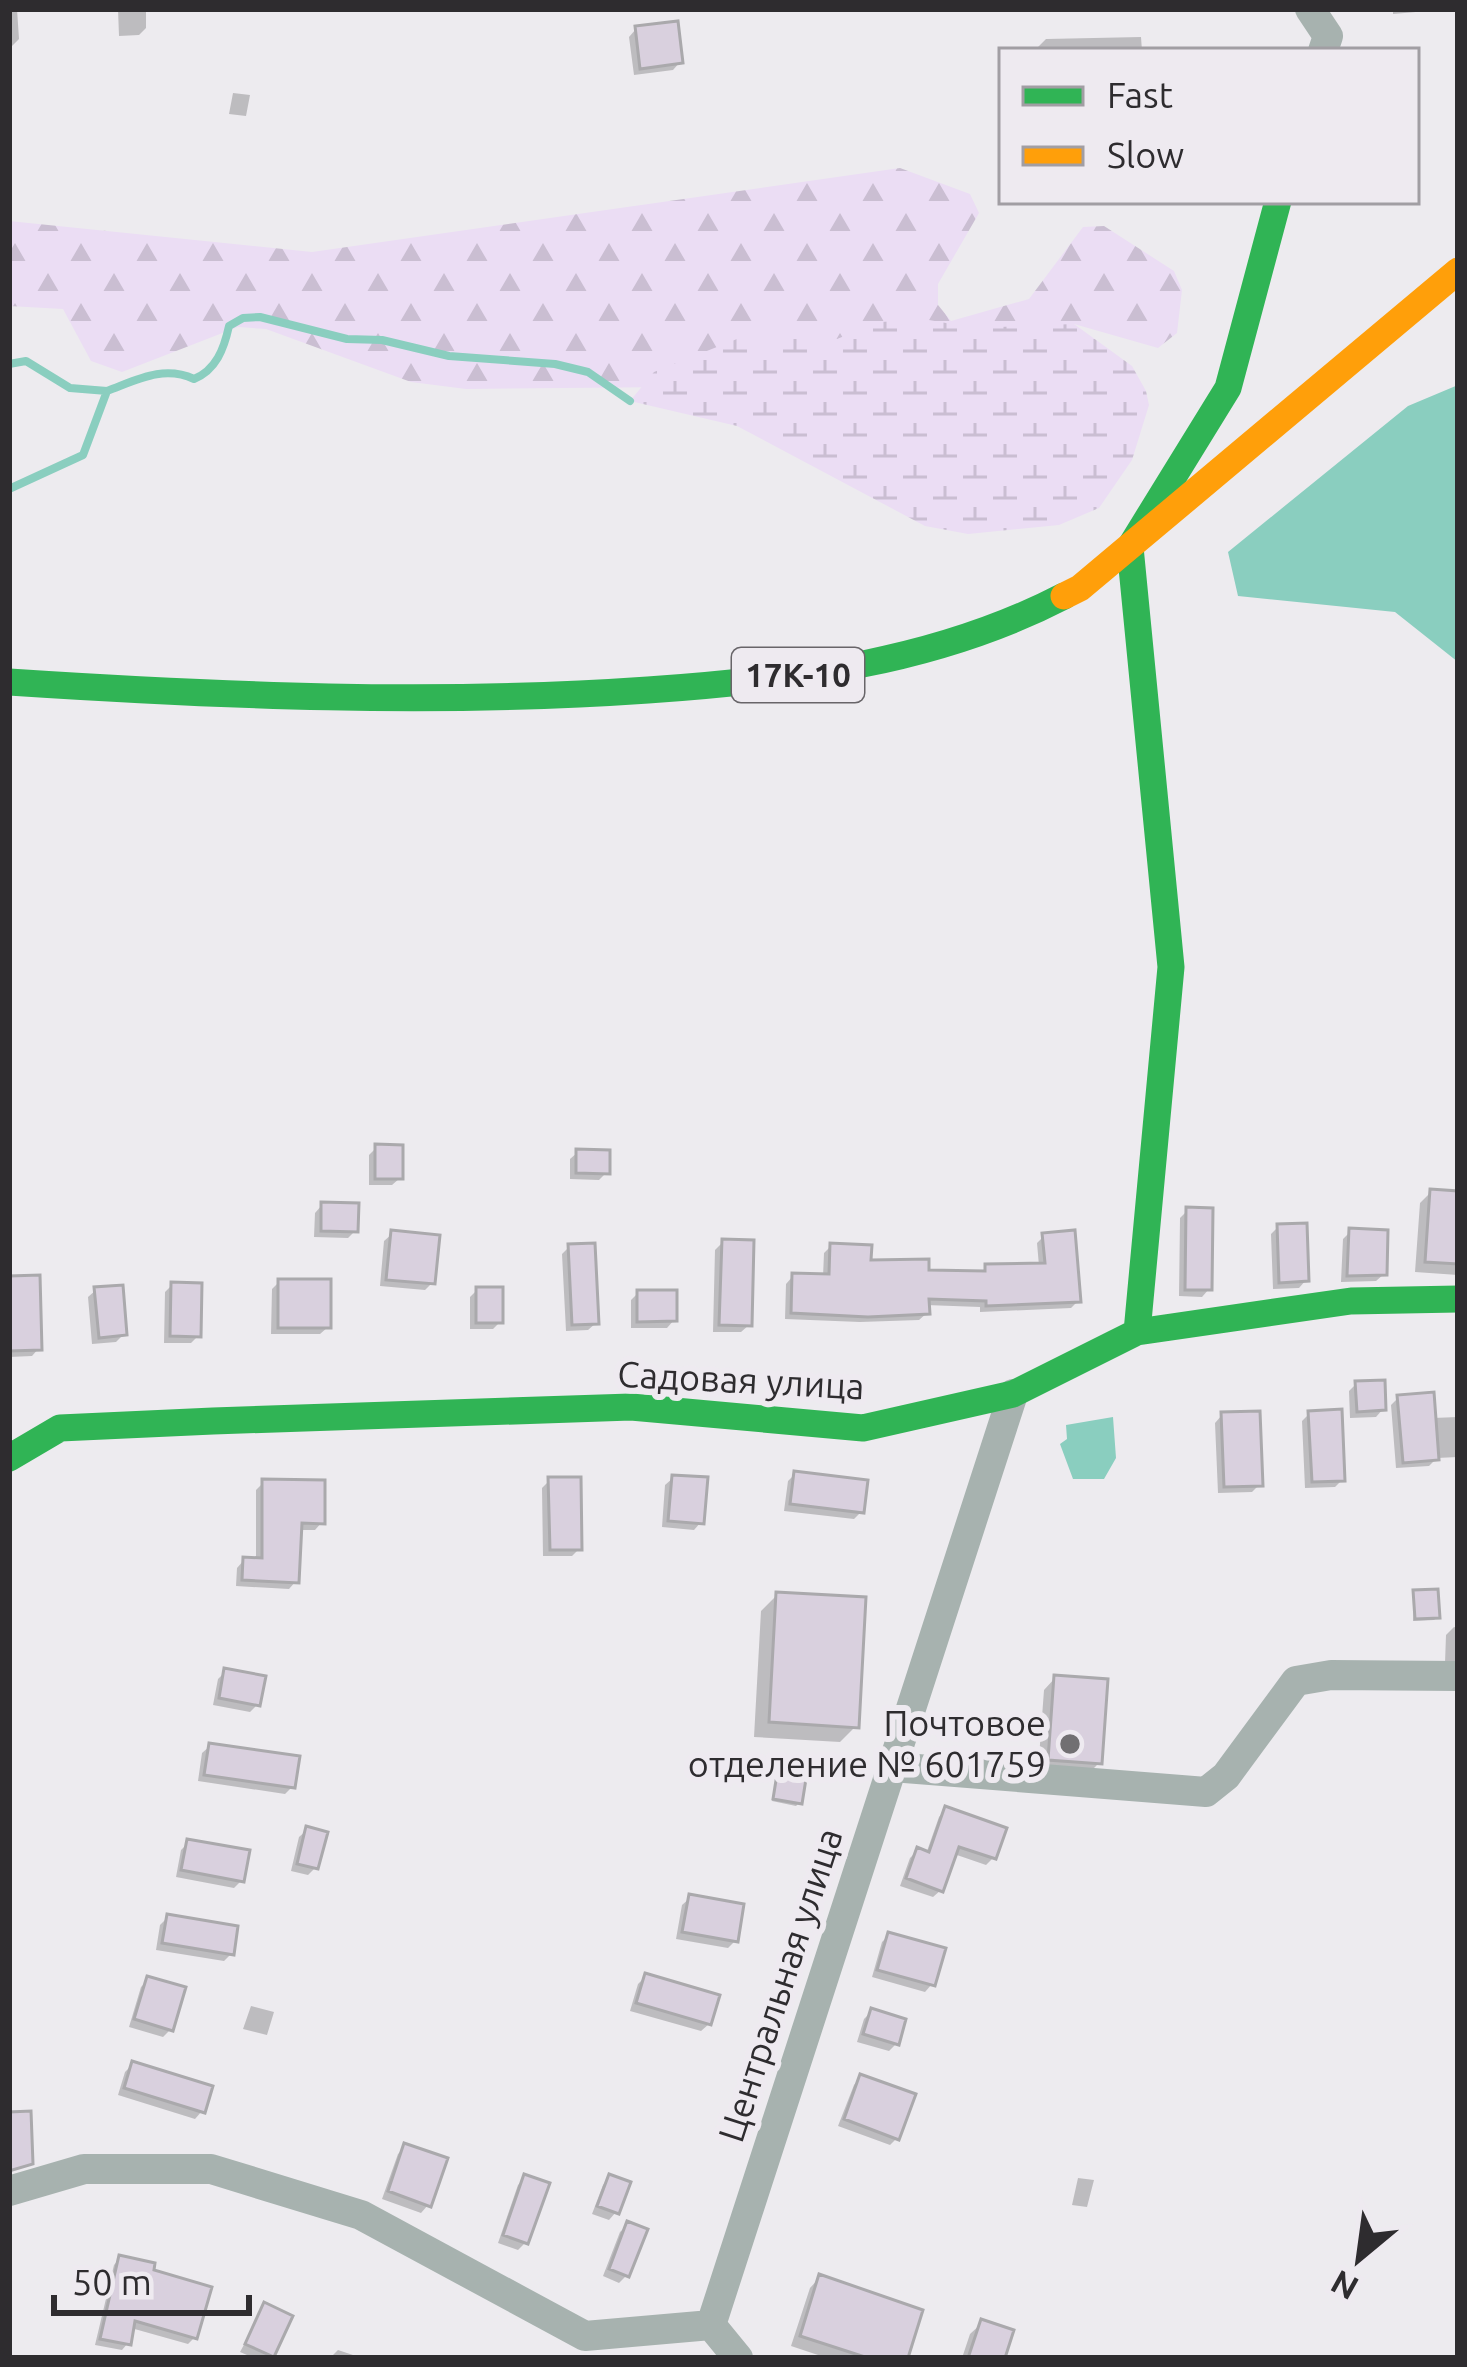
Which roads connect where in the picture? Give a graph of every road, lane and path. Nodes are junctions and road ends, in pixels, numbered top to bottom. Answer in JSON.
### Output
{"nodes":[{"id":1,"x":1310,"y":9,"type":"edge"},
{"id":2,"x":1323,"y":48,"type":"edge"},
{"id":3,"x":1277,"y":204,"type":"edge"},
{"id":4,"x":1458,"y":271,"type":"edge"},
{"id":5,"x":1130,"y":547,"type":"junction"},
{"id":6,"x":9,"y":682,"type":"edge"},
{"id":7,"x":1458,"y":1299,"type":"edge"},
{"id":8,"x":1137,"y":1332,"type":"junction"},
{"id":9,"x":1013,"y":1394,"type":"junction"},
{"id":10,"x":9,"y":1458,"type":"edge"},
{"id":11,"x":1458,"y":1676,"type":"edge"},
{"id":12,"x":892,"y":1767,"type":"junction"},
{"id":13,"x":9,"y":2192,"type":"edge"},
{"id":14,"x":711,"y":2325,"type":"junction"},
{"id":15,"x":738,"y":2358,"type":"edge"}],
"edges":[{"from":1,"to":2,"type":"street"},
{"from":3,"to":5,"type":"street"},
{"from":4,"to":5,"type":"street","number":"17К-10"},
{"from":5,"to":6,"type":"street","number":"17К-10"},
{"from":5,"to":8,"type":"street"},
{"from":7,"to":8,"type":"street","name":"Садовая улица"},
{"from":8,"to":9,"type":"street","name":"Садовая улица"},
{"from":9,"to":10,"type":"street","name":"Садовая улица"},
{"from":9,"to":12,"type":"street","name":"Центральная улица"},
{"from":11,"to":12,"type":"street"},
{"from":12,"to":14,"type":"street","name":"Центральная улица"},
{"from":13,"to":14,"type":"street"},
{"from":14,"to":15,"type":"street"}]}
